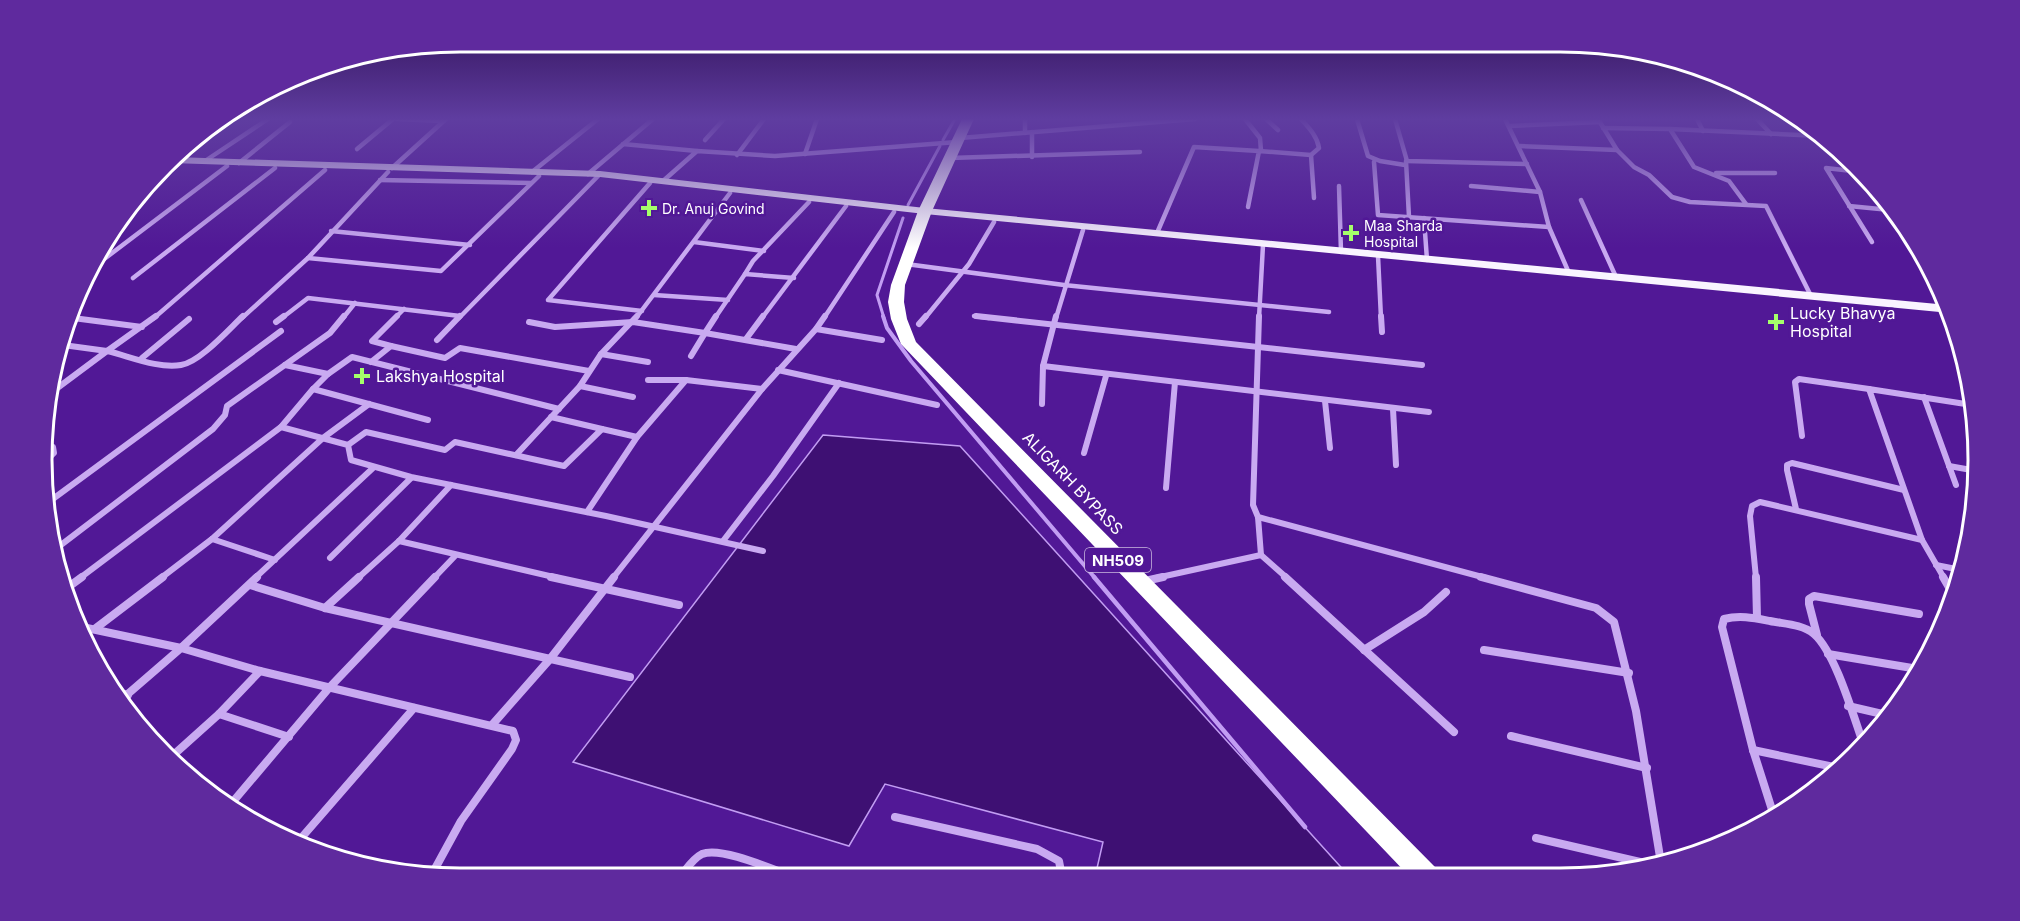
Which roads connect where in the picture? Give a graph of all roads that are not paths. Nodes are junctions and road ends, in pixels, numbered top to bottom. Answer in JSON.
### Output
{"nodes":[{"id":1,"x":204,"y":162,"type":"edge"},
{"id":2,"x":399,"y":162,"type":"edge"},
{"id":3,"x":551,"y":162,"type":"edge"},
{"id":4,"x":606,"y":162,"type":"edge"},
{"id":5,"x":685,"y":162,"type":"edge"},
{"id":6,"x":948,"y":162,"type":"edge"},
{"id":7,"x":1187,"y":162,"type":"edge"},
{"id":8,"x":1258,"y":162,"type":"edge"},
{"id":9,"x":1311,"y":162,"type":"edge"},
{"id":10,"x":1374,"y":162,"type":"joint"},
{"id":11,"x":1630,"y":162,"type":"edge"},
{"id":12,"x":1691,"y":162,"type":"edge"},
{"id":13,"x":239,"y":163,"type":"joint"},
{"id":14,"x":1406,"y":163,"type":"junction"},
{"id":15,"x":180,"y":164,"type":"edge"},
{"id":16,"x":1527,"y":164,"type":"joint"},
{"id":17,"x":227,"y":166,"type":"junction"},
{"id":18,"x":269,"y":166,"type":"junction"},
{"id":19,"x":326,"y":170,"type":"junction"},
{"id":20,"x":1847,"y":171,"type":"edge"},
{"id":21,"x":387,"y":173,"type":"junction"},
{"id":22,"x":1712,"y":173,"type":"junction"},
{"id":23,"x":1775,"y":173,"type":"dead end"},
{"id":24,"x":594,"y":175,"type":"junction"},
{"id":25,"x":534,"y":177,"type":"junction"},
{"id":26,"x":663,"y":181,"type":"junction"},
{"id":27,"x":650,"y":183,"type":"junction"},
{"id":28,"x":1339,"y":186,"type":"dead end"},
{"id":29,"x":1471,"y":186,"type":"dead end"},
{"id":30,"x":714,"y":189,"type":"junction"},
{"id":31,"x":1540,"y":192,"type":"junction"},
{"id":32,"x":730,"y":193,"type":"junction"},
{"id":33,"x":1314,"y":198,"type":"dead end"},
{"id":34,"x":1581,"y":200,"type":"dead end"},
{"id":35,"x":809,"y":202,"type":"junction"},
{"id":36,"x":1746,"y":204,"type":"junction"},
{"id":37,"x":846,"y":206,"type":"junction"},
{"id":38,"x":1849,"y":206,"type":"junction"},
{"id":39,"x":1248,"y":207,"type":"dead end"},
{"id":40,"x":1881,"y":209,"type":"edge"},
{"id":41,"x":894,"y":212,"type":"junction"},
{"id":42,"x":925,"y":213,"type":"junction"},
{"id":43,"x":1409,"y":217,"type":"junction"},
{"id":44,"x":1424,"y":218,"type":"junction"},
{"id":45,"x":994,"y":222,"type":"junction"},
{"id":46,"x":1549,"y":227,"type":"junction"},
{"id":47,"x":1083,"y":230,"type":"junction"},
{"id":48,"x":332,"y":231,"type":"junction"},
{"id":49,"x":1157,"y":233,"type":"junction"},
{"id":50,"x":694,"y":242,"type":"junction"},
{"id":51,"x":1227,"y":242,"type":"junction"},
{"id":52,"x":1872,"y":242,"type":"dead end"},
{"id":53,"x":470,"y":245,"type":"junction"},
{"id":54,"x":1263,"y":245,"type":"junction"},
{"id":55,"x":764,"y":251,"type":"junction"},
{"id":56,"x":1341,"y":252,"type":"junction"},
{"id":57,"x":107,"y":256,"type":"edge"},
{"id":58,"x":1378,"y":256,"type":"junction"},
{"id":59,"x":308,"y":258,"type":"junction"},
{"id":60,"x":1427,"y":260,"type":"junction"},
{"id":61,"x":904,"y":264,"type":"junction"},
{"id":62,"x":965,"y":272,"type":"junction"},
{"id":63,"x":1569,"y":273,"type":"junction"},
{"id":64,"x":744,"y":274,"type":"junction"},
{"id":65,"x":1616,"y":277,"type":"junction"},
{"id":66,"x":133,"y":278,"type":"dead end"},
{"id":67,"x":794,"y":278,"type":"junction"},
{"id":68,"x":1064,"y":285,"type":"junction"},
{"id":69,"x":654,"y":295,"type":"junction"},
{"id":70,"x":1811,"y":296,"type":"junction"},
{"id":71,"x":728,"y":300,"type":"junction"},
{"id":72,"x":355,"y":303,"type":"junction"},
{"id":73,"x":1260,"y":304,"type":"junction"},
{"id":74,"x":1938,"y":308,"type":"edge"},
{"id":75,"x":404,"y":309,"type":"junction"},
{"id":76,"x":642,"y":311,"type":"junction"},
{"id":77,"x":1329,"y":312,"type":"dead end"},
{"id":78,"x":460,"y":316,"type":"junction"},
{"id":79,"x":974,"y":316,"type":"dead end"},
{"id":80,"x":78,"y":319,"type":"edge"},
{"id":81,"x":189,"y":319,"type":"dead end"},
{"id":82,"x":276,"y":322,"type":"dead end"},
{"id":83,"x":529,"y":322,"type":"dead end"},
{"id":84,"x":633,"y":322,"type":"junction"},
{"id":85,"x":919,"y":324,"type":"dead end"},
{"id":86,"x":1055,"y":324,"type":"junction"},
{"id":87,"x":142,"y":327,"type":"junction"},
{"id":88,"x":816,"y":329,"type":"junction"},
{"id":89,"x":281,"y":331,"type":"dead end"},
{"id":90,"x":1382,"y":332,"type":"dead end"},
{"id":91,"x":705,"y":333,"type":"junction"},
{"id":92,"x":746,"y":339,"type":"junction"},
{"id":93,"x":437,"y":340,"type":"dead end"},
{"id":94,"x":882,"y":340,"type":"dead end"},
{"id":95,"x":69,"y":346,"type":"edge"},
{"id":96,"x":391,"y":346,"type":"junction"},
{"id":97,"x":1257,"y":348,"type":"junction"},
{"id":98,"x":796,"y":349,"type":"junction"},
{"id":99,"x":107,"y":351,"type":"junction"},
{"id":100,"x":601,"y":354,"type":"junction"},
{"id":101,"x":691,"y":356,"type":"dead end"},
{"id":102,"x":142,"y":358,"type":"junction"},
{"id":103,"x":371,"y":362,"type":"junction"},
{"id":104,"x":648,"y":362,"type":"dead end"},
{"id":105,"x":285,"y":365,"type":"junction"},
{"id":106,"x":1422,"y":365,"type":"dead end"},
{"id":107,"x":1043,"y":366,"type":"junction"},
{"id":108,"x":778,"y":370,"type":"junction"},
{"id":109,"x":589,"y":371,"type":"junction"},
{"id":110,"x":328,"y":374,"type":"junction"},
{"id":111,"x":1106,"y":376,"type":"junction"},
{"id":112,"x":648,"y":380,"type":"dead end"},
{"id":113,"x":686,"y":380,"type":"junction"},
{"id":114,"x":1176,"y":382,"type":"junction"},
{"id":115,"x":839,"y":383,"type":"junction"},
{"id":116,"x":580,"y":386,"type":"junction"},
{"id":117,"x":59,"y":387,"type":"edge"},
{"id":118,"x":313,"y":389,"type":"junction"},
{"id":119,"x":762,"y":389,"type":"junction"},
{"id":120,"x":1869,"y":389,"type":"junction"},
{"id":121,"x":1255,"y":390,"type":"junction"},
{"id":122,"x":633,"y":397,"type":"dead end"},
{"id":123,"x":1924,"y":398,"type":"junction"},
{"id":124,"x":1325,"y":400,"type":"junction"},
{"id":125,"x":369,"y":404,"type":"junction"},
{"id":126,"x":1964,"y":404,"type":"edge"},
{"id":127,"x":937,"y":405,"type":"dead end"},
{"id":128,"x":1042,"y":405,"type":"dead end"},
{"id":129,"x":559,"y":409,"type":"junction"},
{"id":130,"x":1393,"y":409,"type":"junction"},
{"id":131,"x":1429,"y":412,"type":"dead end"},
{"id":132,"x":551,"y":417,"type":"junction"},
{"id":133,"x":428,"y":420,"type":"dead end"},
{"id":134,"x":281,"y":427,"type":"junction"},
{"id":135,"x":602,"y":429,"type":"junction"},
{"id":136,"x":1802,"y":436,"type":"dead end"},
{"id":137,"x":637,"y":437,"type":"junction"},
{"id":138,"x":323,"y":438,"type":"junction"},
{"id":139,"x":348,"y":445,"type":"junction"},
{"id":140,"x":1330,"y":448,"type":"dead end"},
{"id":141,"x":1084,"y":453,"type":"dead end"},
{"id":142,"x":516,"y":455,"type":"junction"},
{"id":143,"x":1396,"y":465,"type":"dead end"},
{"id":144,"x":1949,"y":466,"type":"junction"},
{"id":145,"x":373,"y":468,"type":"junction"},
{"id":146,"x":1968,"y":469,"type":"edge"},
{"id":147,"x":411,"y":478,"type":"junction"},
{"id":148,"x":452,"y":484,"type":"junction"},
{"id":149,"x":1956,"y":485,"type":"dead end"},
{"id":150,"x":1166,"y":488,"type":"dead end"},
{"id":151,"x":1904,"y":490,"type":"junction"},
{"id":152,"x":54,"y":498,"type":"edge"},
{"id":153,"x":1796,"y":509,"type":"junction"},
{"id":154,"x":587,"y":512,"type":"junction"},
{"id":155,"x":1258,"y":517,"type":"junction"},
{"id":156,"x":653,"y":528,"type":"junction"},
{"id":157,"x":212,"y":538,"type":"junction"},
{"id":158,"x":1922,"y":540,"type":"junction"},
{"id":159,"x":399,"y":541,"type":"junction"},
{"id":160,"x":723,"y":541,"type":"junction"},
{"id":161,"x":61,"y":545,"type":"edge"},
{"id":162,"x":763,"y":551,"type":"dead end"},
{"id":163,"x":1261,"y":555,"type":"junction"},
{"id":164,"x":455,"y":556,"type":"junction"},
{"id":165,"x":330,"y":558,"type":"dead end"},
{"id":166,"x":275,"y":560,"type":"junction"},
{"id":167,"x":1936,"y":565,"type":"junction"},
{"id":168,"x":1953,"y":568,"type":"edge"},
{"id":169,"x":1139,"y":582,"type":"junction"},
{"id":170,"x":72,"y":584,"type":"edge"},
{"id":171,"x":250,"y":585,"type":"junction"},
{"id":172,"x":1948,"y":586,"type":"edge"},
{"id":173,"x":604,"y":589,"type":"junction"},
{"id":174,"x":1446,"y":592,"type":"dead end"},
{"id":175,"x":680,"y":605,"type":"dead end"},
{"id":176,"x":325,"y":608,"type":"junction"},
{"id":177,"x":1919,"y":614,"type":"dead end"},
{"id":178,"x":1756,"y":618,"type":"junction"},
{"id":179,"x":392,"y":622,"type":"junction"},
{"id":180,"x":89,"y":627,"type":"edge"},
{"id":181,"x":96,"y":628,"type":"junction"},
{"id":182,"x":1817,"y":636,"type":"junction"},
{"id":183,"x":181,"y":648,"type":"junction"},
{"id":184,"x":1364,"y":650,"type":"junction"},
{"id":185,"x":1484,"y":650,"type":"dead end"},
{"id":186,"x":1828,"y":654,"type":"junction"},
{"id":187,"x":550,"y":659,"type":"junction"},
{"id":188,"x":1911,"y":668,"type":"edge"},
{"id":189,"x":260,"y":671,"type":"junction"},
{"id":190,"x":1629,"y":673,"type":"junction"},
{"id":191,"x":630,"y":677,"type":"dead end"},
{"id":192,"x":329,"y":688,"type":"junction"},
{"id":193,"x":127,"y":695,"type":"edge"},
{"id":194,"x":1848,"y":706,"type":"junction"},
{"id":195,"x":414,"y":708,"type":"junction"},
{"id":196,"x":1879,"y":713,"type":"edge"},
{"id":197,"x":219,"y":714,"type":"junction"},
{"id":198,"x":492,"y":725,"type":"junction"},
{"id":199,"x":1454,"y":732,"type":"dead end"},
{"id":200,"x":1511,"y":736,"type":"dead end"},
{"id":201,"x":1860,"y":736,"type":"edge"},
{"id":202,"x":289,"y":737,"type":"junction"},
{"id":203,"x":1753,"y":750,"type":"junction"},
{"id":204,"x":176,"y":753,"type":"edge"},
{"id":205,"x":1830,"y":766,"type":"edge"},
{"id":206,"x":1647,"y":768,"type":"junction"},
{"id":207,"x":234,"y":800,"type":"edge"},
{"id":208,"x":1772,"y":809,"type":"edge"},
{"id":209,"x":895,"y":817,"type":"dead end"},
{"id":210,"x":303,"y":836,"type":"edge"},
{"id":211,"x":1536,"y":838,"type":"dead end"},
{"id":212,"x":1660,"y":856,"type":"edge"},
{"id":213,"x":1637,"y":861,"type":"edge"},
{"id":214,"x":435,"y":868,"type":"edge"},
{"id":215,"x":688,"y":868,"type":"edge"},
{"id":216,"x":756,"y":868,"type":"edge"},
{"id":217,"x":1062,"y":868,"type":"edge"},
{"id":218,"x":1418,"y":868,"type":"edge"}],
"edges":[{"from":1,"to":13,"type":"main road"},
{"from":2,"to":21,"type":"street"},
{"from":3,"to":25,"type":"street"},
{"from":4,"to":24,"type":"street"},
{"from":5,"to":26,"type":"street"},
{"from":6,"to":42,"type":"highway","name":"ALIGARH BYPASS","number":"NH509"},
{"from":7,"to":49,"type":"street"},
{"from":8,"to":39,"type":"street"},
{"from":9,"to":33,"type":"street"},
{"from":10,"to":14,"type":"street"},
{"from":10,"to":43,"type":"street"},
{"from":11,"to":36,"type":"street"},
{"from":12,"to":22,"type":"street"},
{"from":13,"to":18,"type":"main road"},
{"from":14,"to":16,"type":"street"},
{"from":14,"to":43,"type":"street"},
{"from":15,"to":17,"type":"main road"},
{"from":16,"to":31,"type":"street"},
{"from":17,"to":18,"type":"main road"},
{"from":17,"to":57,"type":"street"},
{"from":18,"to":19,"type":"main road"},
{"from":18,"to":21,"type":"main road"},
{"from":18,"to":66,"type":"street"},
{"from":19,"to":21,"type":"main road"},
{"from":19,"to":87,"type":"street"},
{"from":20,"to":38,"type":"street"},
{"from":21,"to":25,"type":"main road"},
{"from":21,"to":48,"type":"street"},
{"from":22,"to":23,"type":"street"},
{"from":22,"to":36,"type":"street"},
{"from":24,"to":25,"type":"main road"},
{"from":24,"to":26,"type":"main road"},
{"from":24,"to":27,"type":"main road"},
{"from":24,"to":78,"type":"street"},
{"from":25,"to":53,"type":"street"},
{"from":26,"to":30,"type":"main road"},
{"from":27,"to":30,"type":"main road"},
{"from":27,"to":76,"type":"street"},
{"from":28,"to":56,"type":"street"},
{"from":29,"to":31,"type":"street"},
{"from":30,"to":32,"type":"main road"},
{"from":30,"to":42,"type":"main road"},
{"from":31,"to":46,"type":"street"},
{"from":32,"to":35,"type":"main road"},
{"from":32,"to":50,"type":"street"},
{"from":34,"to":65,"type":"street"},
{"from":35,"to":37,"type":"main road"},
{"from":35,"to":55,"type":"street"},
{"from":36,"to":70,"type":"street"},
{"from":37,"to":41,"type":"main road"},
{"from":37,"to":67,"type":"street"},
{"from":38,"to":40,"type":"street"},
{"from":38,"to":52,"type":"street"},
{"from":41,"to":42,"type":"main road"},
{"from":41,"to":88,"type":"street"},
{"from":42,"to":45,"type":"main road"},
{"from":42,"to":49,"type":"main road"},
{"from":42,"to":61,"type":"highway","name":"ALIGARH BYPASS","number":"NH509"},
{"from":43,"to":44,"type":"street"},
{"from":44,"to":46,"type":"street"},
{"from":44,"to":60,"type":"street"},
{"from":45,"to":47,"type":"main road"},
{"from":45,"to":62,"type":"street"},
{"from":46,"to":63,"type":"street"},
{"from":47,"to":51,"type":"main road"},
{"from":47,"to":68,"type":"street"},
{"from":48,"to":53,"type":"street"},
{"from":48,"to":59,"type":"street"},
{"from":49,"to":51,"type":"main road"},
{"from":50,"to":55,"type":"street"},
{"from":50,"to":69,"type":"street"},
{"from":51,"to":54,"type":"main road"},
{"from":53,"to":59,"type":"street"},
{"from":54,"to":56,"type":"main road"},
{"from":54,"to":73,"type":"street"},
{"from":55,"to":64,"type":"street"},
{"from":56,"to":58,"type":"main road"},
{"from":58,"to":60,"type":"main road"},
{"from":58,"to":90,"type":"street"},
{"from":59,"to":102,"type":"street"},
{"from":60,"to":63,"type":"main road"},
{"from":61,"to":62,"type":"street"},
{"from":61,"to":169,"type":"highway","name":"ALIGARH BYPASS","number":"NH509"},
{"from":62,"to":68,"type":"street"},
{"from":62,"to":85,"type":"street"},
{"from":63,"to":65,"type":"main road"},
{"from":64,"to":67,"type":"street"},
{"from":64,"to":71,"type":"street"},
{"from":65,"to":70,"type":"main road"},
{"from":67,"to":92,"type":"street"},
{"from":68,"to":73,"type":"street"},
{"from":68,"to":86,"type":"street"},
{"from":69,"to":71,"type":"street"},
{"from":69,"to":76,"type":"street"},
{"from":70,"to":74,"type":"main road"},
{"from":71,"to":91,"type":"street"},
{"from":72,"to":75,"type":"street"},
{"from":72,"to":82,"type":"street"},
{"from":72,"to":105,"type":"street"},
{"from":73,"to":77,"type":"street"},
{"from":73,"to":97,"type":"street"},
{"from":75,"to":78,"type":"street"},
{"from":75,"to":96,"type":"street"},
{"from":76,"to":84,"type":"street"},
{"from":78,"to":93,"type":"street"},
{"from":79,"to":86,"type":"street"},
{"from":80,"to":87,"type":"street"},
{"from":81,"to":102,"type":"street"},
{"from":83,"to":84,"type":"street"},
{"from":84,"to":91,"type":"street"},
{"from":84,"to":100,"type":"street"},
{"from":86,"to":97,"type":"street"},
{"from":86,"to":107,"type":"street"},
{"from":87,"to":99,"type":"street"},
{"from":88,"to":94,"type":"street"},
{"from":88,"to":98,"type":"street"},
{"from":89,"to":152,"type":"street"},
{"from":91,"to":92,"type":"street"},
{"from":91,"to":101,"type":"street"},
{"from":92,"to":98,"type":"street"},
{"from":95,"to":99,"type":"street"},
{"from":96,"to":103,"type":"street"},
{"from":96,"to":109,"type":"street"},
{"from":97,"to":106,"type":"street"},
{"from":97,"to":121,"type":"street"},
{"from":98,"to":108,"type":"street"},
{"from":99,"to":102,"type":"street"},
{"from":99,"to":117,"type":"street"},
{"from":100,"to":104,"type":"street"},
{"from":100,"to":109,"type":"street"},
{"from":103,"to":110,"type":"street"},
{"from":103,"to":129,"type":"street"},
{"from":105,"to":110,"type":"street"},
{"from":105,"to":161,"type":"street"},
{"from":107,"to":111,"type":"street"},
{"from":107,"to":128,"type":"street"},
{"from":108,"to":115,"type":"street"},
{"from":108,"to":119,"type":"street"},
{"from":109,"to":116,"type":"street"},
{"from":110,"to":118,"type":"street"},
{"from":111,"to":114,"type":"street"},
{"from":111,"to":141,"type":"street"},
{"from":112,"to":113,"type":"street"},
{"from":113,"to":119,"type":"street"},
{"from":113,"to":137,"type":"street"},
{"from":114,"to":121,"type":"street"},
{"from":114,"to":150,"type":"street"},
{"from":115,"to":127,"type":"street"},
{"from":115,"to":160,"type":"street"},
{"from":116,"to":122,"type":"street"},
{"from":116,"to":129,"type":"street"},
{"from":118,"to":125,"type":"street"},
{"from":118,"to":134,"type":"street"},
{"from":119,"to":156,"type":"street"},
{"from":120,"to":123,"type":"street"},
{"from":120,"to":136,"type":"street"},
{"from":120,"to":151,"type":"street"},
{"from":121,"to":124,"type":"street"},
{"from":121,"to":155,"type":"street"},
{"from":123,"to":126,"type":"street"},
{"from":123,"to":144,"type":"street"},
{"from":124,"to":130,"type":"street"},
{"from":124,"to":140,"type":"street"},
{"from":125,"to":133,"type":"street"},
{"from":125,"to":138,"type":"street"},
{"from":129,"to":132,"type":"street"},
{"from":130,"to":131,"type":"street"},
{"from":130,"to":143,"type":"street"},
{"from":132,"to":135,"type":"street"},
{"from":132,"to":142,"type":"street"},
{"from":134,"to":138,"type":"street"},
{"from":134,"to":170,"type":"street"},
{"from":135,"to":137,"type":"street"},
{"from":135,"to":142,"type":"street"},
{"from":137,"to":154,"type":"street"},
{"from":138,"to":139,"type":"street"},
{"from":138,"to":157,"type":"street"},
{"from":139,"to":142,"type":"street"},
{"from":139,"to":145,"type":"street"},
{"from":144,"to":146,"type":"street"},
{"from":144,"to":149,"type":"street"},
{"from":145,"to":147,"type":"street"},
{"from":145,"to":166,"type":"street"},
{"from":147,"to":148,"type":"street"},
{"from":147,"to":165,"type":"street"},
{"from":148,"to":154,"type":"street"},
{"from":148,"to":159,"type":"street"},
{"from":151,"to":153,"type":"street"},
{"from":151,"to":158,"type":"street"},
{"from":153,"to":158,"type":"street"},
{"from":153,"to":178,"type":"street"},
{"from":154,"to":156,"type":"street"},
{"from":155,"to":163,"type":"street"},
{"from":155,"to":190,"type":"street"},
{"from":156,"to":160,"type":"street"},
{"from":156,"to":173,"type":"street"},
{"from":157,"to":166,"type":"street"},
{"from":157,"to":181,"type":"street"},
{"from":158,"to":167,"type":"street"},
{"from":159,"to":164,"type":"street"},
{"from":159,"to":176,"type":"street"},
{"from":160,"to":162,"type":"street"},
{"from":163,"to":169,"type":"street"},
{"from":163,"to":184,"type":"street"},
{"from":164,"to":173,"type":"street"},
{"from":164,"to":179,"type":"street"},
{"from":166,"to":171,"type":"street"},
{"from":167,"to":168,"type":"street"},
{"from":167,"to":172,"type":"street"},
{"from":169,"to":218,"type":"highway","name":"ALIGARH BYPASS","number":"NH509"},
{"from":171,"to":176,"type":"street"},
{"from":171,"to":183,"type":"street"},
{"from":173,"to":175,"type":"street"},
{"from":173,"to":187,"type":"street"},
{"from":174,"to":184,"type":"street"},
{"from":176,"to":179,"type":"street"},
{"from":177,"to":182,"type":"street"},
{"from":178,"to":182,"type":"street"},
{"from":178,"to":203,"type":"street"},
{"from":179,"to":187,"type":"street"},
{"from":179,"to":192,"type":"street"},
{"from":180,"to":181,"type":"street"},
{"from":181,"to":183,"type":"street"},
{"from":182,"to":186,"type":"street"},
{"from":183,"to":189,"type":"street"},
{"from":183,"to":193,"type":"street"},
{"from":184,"to":199,"type":"street"},
{"from":185,"to":190,"type":"street"},
{"from":186,"to":188,"type":"street"},
{"from":186,"to":194,"type":"street"},
{"from":187,"to":191,"type":"street"},
{"from":187,"to":198,"type":"street"},
{"from":189,"to":192,"type":"street"},
{"from":189,"to":197,"type":"street"},
{"from":190,"to":206,"type":"street"},
{"from":192,"to":195,"type":"street"},
{"from":192,"to":202,"type":"street"},
{"from":194,"to":196,"type":"street"},
{"from":194,"to":201,"type":"street"},
{"from":195,"to":198,"type":"street"},
{"from":195,"to":210,"type":"street"},
{"from":197,"to":202,"type":"street"},
{"from":197,"to":204,"type":"street"},
{"from":198,"to":214,"type":"street"},
{"from":200,"to":206,"type":"street"},
{"from":202,"to":207,"type":"street"},
{"from":203,"to":205,"type":"street"},
{"from":203,"to":208,"type":"street"},
{"from":206,"to":212,"type":"street"},
{"from":209,"to":217,"type":"street"},
{"from":211,"to":213,"type":"street"},
{"from":215,"to":216,"type":"street"}]}
